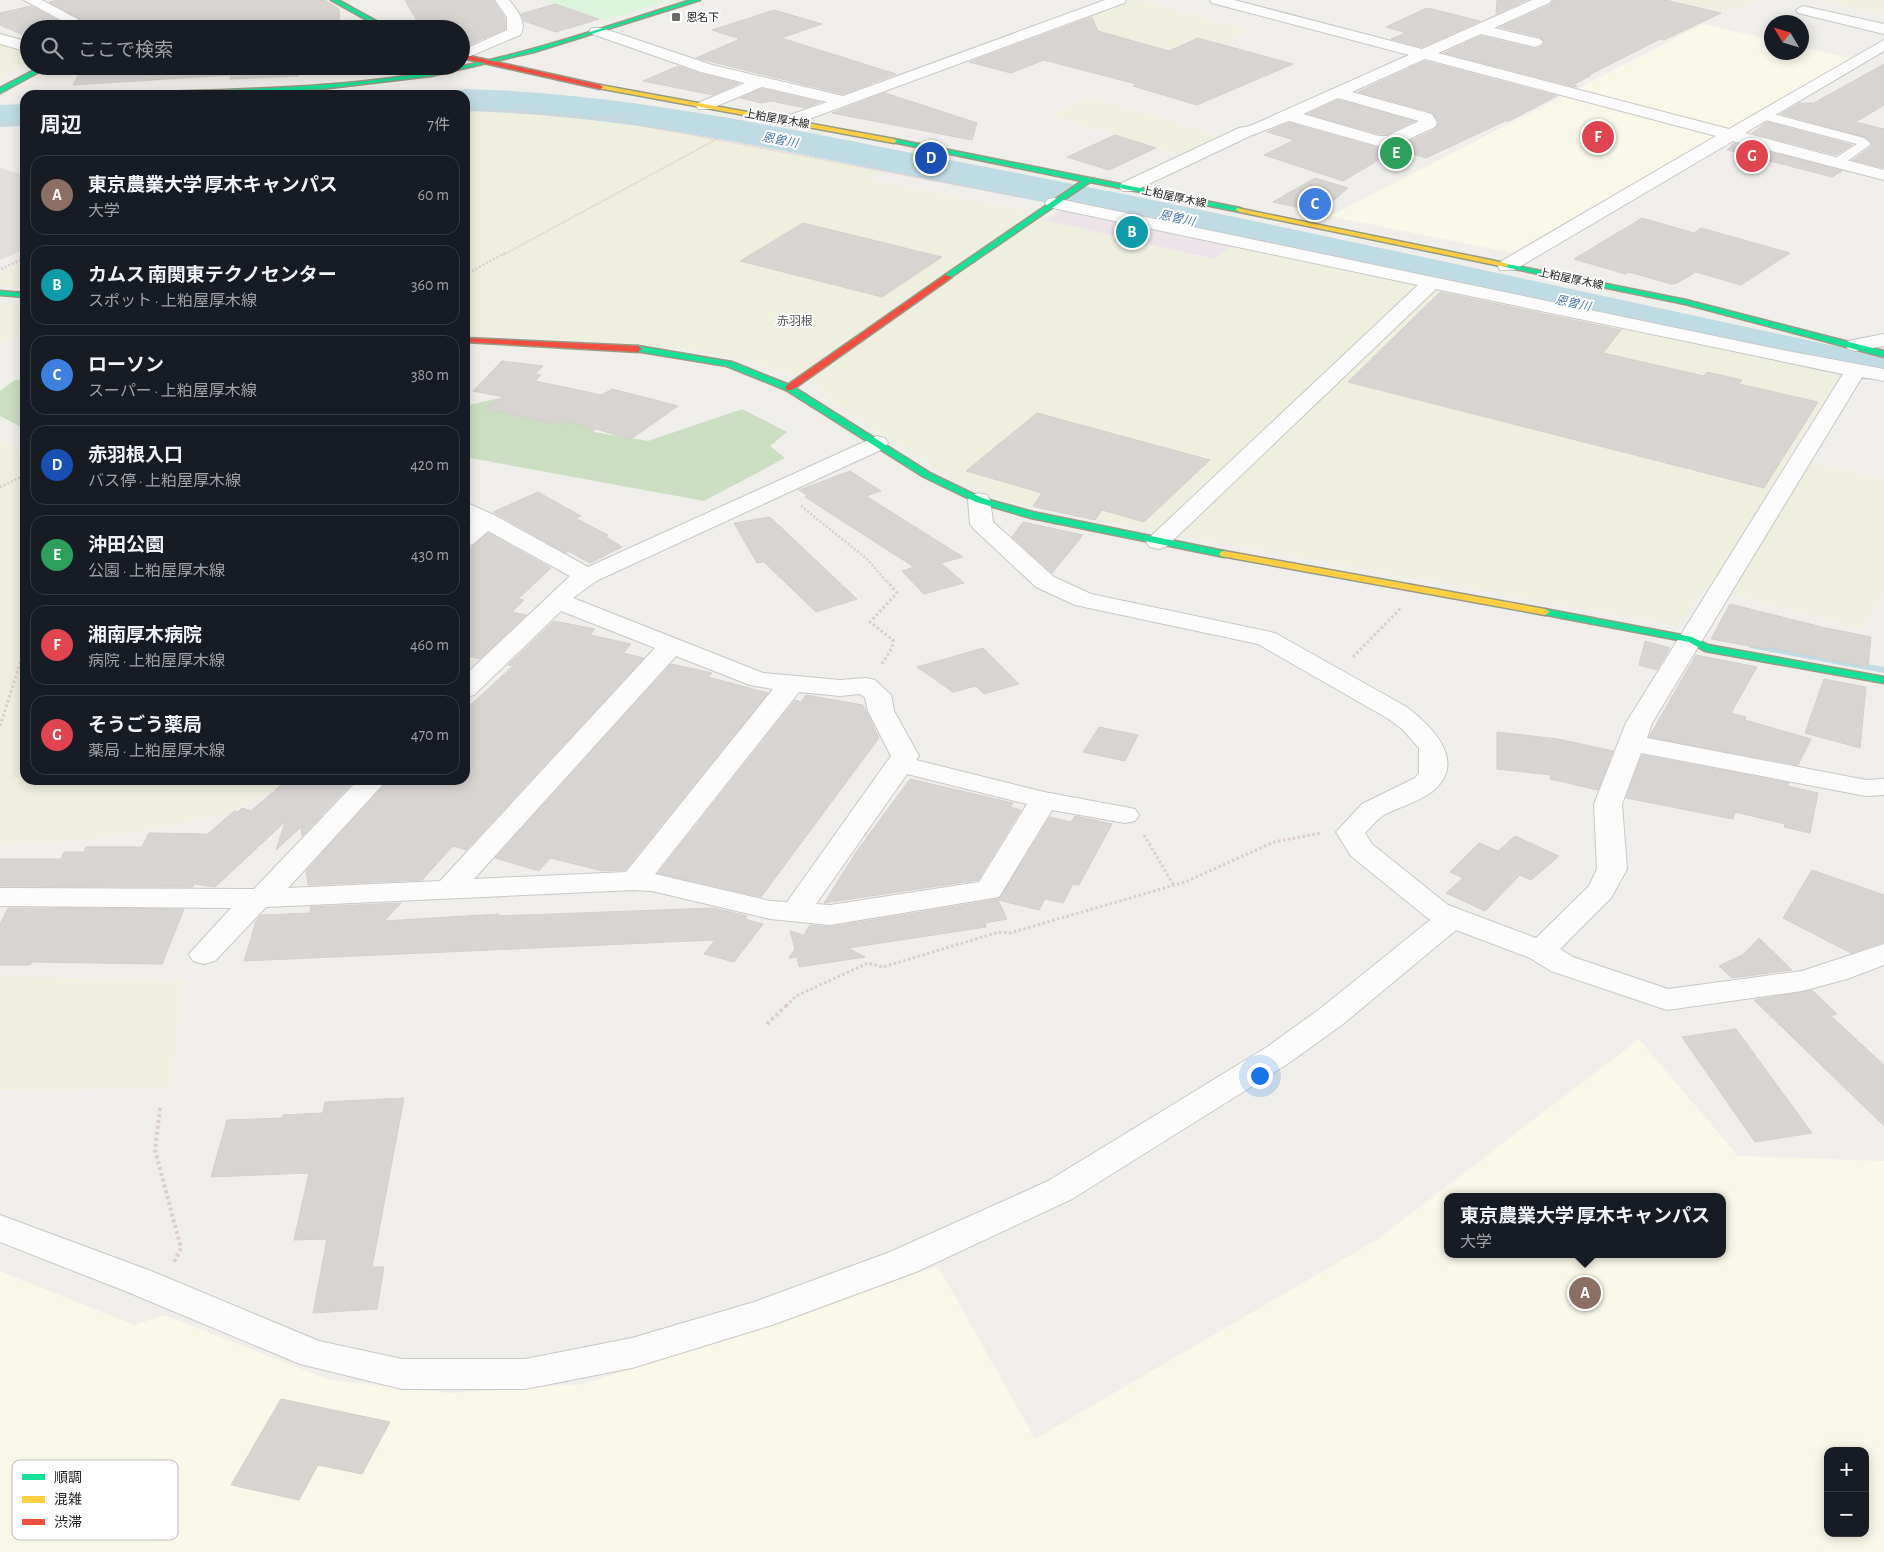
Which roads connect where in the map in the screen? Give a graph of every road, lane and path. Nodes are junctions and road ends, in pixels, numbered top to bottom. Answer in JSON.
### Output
{"nodes":[{"id":1,"x":31,"y":0,"type":"edge"},
{"id":2,"x":334,"y":0,"type":"edge"},
{"id":3,"x":502,"y":0,"type":"edge"},
{"id":4,"x":697,"y":0,"type":"edge"},
{"id":5,"x":1119,"y":0,"type":"edge"},
{"id":6,"x":1217,"y":0,"type":"edge"},
{"id":7,"x":1544,"y":0,"type":"edge"},
{"id":8,"x":1803,"y":10,"type":"dead end"},
{"id":9,"x":71,"y":20,"type":"edge"},
{"id":10,"x":371,"y":20,"type":"edge"},
{"id":11,"x":1884,"y":28,"type":"edge"},
{"id":12,"x":1480,"y":29,"type":"junction"},
{"id":13,"x":596,"y":31,"type":"junction"},
{"id":14,"x":0,"y":39,"type":"edge"},
{"id":15,"x":1536,"y":42,"type":"dead end"},
{"id":16,"x":20,"y":45,"type":"edge"},
{"id":17,"x":1884,"y":45,"type":"edge"},
{"id":18,"x":470,"y":52,"type":"edge"},
{"id":19,"x":1424,"y":54,"type":"junction"},
{"id":20,"x":470,"y":58,"type":"edge"},
{"id":21,"x":486,"y":62,"type":"junction"},
{"id":22,"x":470,"y":65,"type":"edge"},
{"id":23,"x":30,"y":75,"type":"edge"},
{"id":24,"x":423,"y":75,"type":"edge"},
{"id":25,"x":760,"y":82,"type":"junction"},
{"id":26,"x":225,"y":90,"type":"edge"},
{"id":27,"x":0,"y":91,"type":"edge"},
{"id":28,"x":1336,"y":93,"type":"junction"},
{"id":29,"x":844,"y":101,"type":"junction"},
{"id":30,"x":704,"y":106,"type":"junction"},
{"id":31,"x":470,"y":108,"type":"edge"},
{"id":32,"x":1288,"y":115,"type":"junction"},
{"id":33,"x":1762,"y":115,"type":"junction"},
{"id":34,"x":790,"y":121,"type":"junction"},
{"id":35,"x":20,"y":123,"type":"edge"},
{"id":36,"x":0,"y":124,"type":"edge"},
{"id":37,"x":1731,"y":134,"type":"junction"},
{"id":38,"x":718,"y":138,"type":"junction"},
{"id":39,"x":1838,"y":162,"type":"junction"},
{"id":40,"x":1884,"y":175,"type":"edge"},
{"id":41,"x":1088,"y":180,"type":"junction"},
{"id":42,"x":1128,"y":187,"type":"junction"},
{"id":43,"x":1055,"y":202,"type":"junction"},
{"id":44,"x":20,"y":260,"type":"edge"},
{"id":45,"x":1508,"y":266,"type":"junction"},
{"id":46,"x":0,"y":269,"type":"edge"},
{"id":47,"x":470,"y":272,"type":"edge"},
{"id":48,"x":1431,"y":283,"type":"junction"},
{"id":49,"x":0,"y":293,"type":"edge"},
{"id":50,"x":20,"y":295,"type":"edge"},
{"id":51,"x":470,"y":340,"type":"edge"},
{"id":52,"x":1884,"y":340,"type":"edge"},
{"id":53,"x":1855,"y":345,"type":"junction"},
{"id":54,"x":1884,"y":354,"type":"edge"},
{"id":55,"x":1855,"y":371,"type":"junction"},
{"id":56,"x":1884,"y":375,"type":"edge"},
{"id":57,"x":789,"y":388,"type":"junction"},
{"id":58,"x":11,"y":413,"type":"dead end"},
{"id":59,"x":20,"y":417,"type":"edge"},
{"id":60,"x":877,"y":443,"type":"junction"},
{"id":61,"x":20,"y":477,"type":"edge"},
{"id":62,"x":0,"y":487,"type":"edge"},
{"id":63,"x":777,"y":487,"type":"junction"},
{"id":64,"x":979,"y":500,"type":"junction"},
{"id":65,"x":470,"y":512,"type":"edge"},
{"id":66,"x":486,"y":520,"type":"junction"},
{"id":67,"x":470,"y":534,"type":"edge"},
{"id":68,"x":1158,"y":542,"type":"junction"},
{"id":69,"x":587,"y":576,"type":"junction"},
{"id":70,"x":1421,"y":588,"type":"junction"},
{"id":71,"x":558,"y":601,"type":"junction"},
{"id":72,"x":1692,"y":640,"type":"junction"},
{"id":73,"x":670,"y":647,"type":"junction"},
{"id":74,"x":20,"y":664,"type":"edge"},
{"id":75,"x":1335,"y":676,"type":"junction"},
{"id":76,"x":1884,"y":680,"type":"edge"},
{"id":77,"x":792,"y":683,"type":"junction"},
{"id":78,"x":470,"y":684,"type":"edge"},
{"id":79,"x":866,"y":686,"type":"junction"},
{"id":80,"x":0,"y":726,"type":"edge"},
{"id":81,"x":1631,"y":743,"type":"junction"},
{"id":82,"x":900,"y":764,"type":"junction"},
{"id":83,"x":1884,"y":783,"type":"edge"},
{"id":84,"x":368,"y":785,"type":"edge"},
{"id":85,"x":1044,"y":800,"type":"junction"},
{"id":86,"x":1125,"y":815,"type":"joint"},
{"id":87,"x":1350,"y":832,"type":"junction"},
{"id":88,"x":634,"y":882,"type":"junction"},
{"id":89,"x":1173,"y":884,"type":"junction"},
{"id":90,"x":450,"y":888,"type":"junction"},
{"id":91,"x":263,"y":897,"type":"junction"},
{"id":92,"x":0,"y":898,"type":"edge"},
{"id":93,"x":796,"y":911,"type":"junction"},
{"id":94,"x":1451,"y":919,"type":"junction"},
{"id":95,"x":1541,"y":951,"type":"junction"},
{"id":96,"x":204,"y":954,"type":"dead end"},
{"id":97,"x":1884,"y":954,"type":"edge"},
{"id":98,"x":767,"y":1024,"type":"dead end"},
{"id":99,"x":160,"y":1108,"type":"dead end"},
{"id":100,"x":0,"y":1228,"type":"edge"},
{"id":101,"x":159,"y":1290,"type":"junction"}],
"edges":[{"from":1,"to":9,"type":"street"},
{"from":2,"to":10,"type":"street"},
{"from":3,"to":18,"type":"street"},
{"from":4,"to":13,"type":"street"},
{"from":5,"to":29,"type":"street"},
{"from":6,"to":19,"type":"street"},
{"from":7,"to":12,"type":"street"},
{"from":8,"to":11,"type":"street"},
{"from":12,"to":15,"type":"street"},
{"from":12,"to":19,"type":"street"},
{"from":13,"to":21,"type":"street"},
{"from":13,"to":25,"type":"street"},
{"from":14,"to":16,"type":"street"},
{"from":17,"to":33,"type":"street"},
{"from":19,"to":28,"type":"street"},
{"from":19,"to":37,"type":"street"},
{"from":20,"to":21,"type":"street","name":"上粕屋厚木線"},
{"from":21,"to":22,"type":"street"},
{"from":21,"to":30,"type":"street","name":"上粕屋厚木線"},
{"from":23,"to":27,"type":"street"},
{"from":24,"to":26,"type":"street"},
{"from":25,"to":29,"type":"street"},
{"from":25,"to":30,"type":"street"},
{"from":28,"to":32,"type":"street"},
{"from":28,"to":32,"type":"street"},
{"from":29,"to":34,"type":"street"},
{"from":30,"to":34,"type":"street","name":"上粕屋厚木線"},
{"from":31,"to":38,"type":"path"},
{"from":32,"to":42,"type":"street"},
{"from":33,"to":37,"type":"street"},
{"from":33,"to":39,"type":"lane"},
{"from":34,"to":41,"type":"street","name":"上粕屋厚木線"},
{"from":35,"to":36,"type":"path"},
{"from":37,"to":39,"type":"street"},
{"from":37,"to":45,"type":"street"},
{"from":38,"to":43,"type":"path"},
{"from":38,"to":47,"type":"path"},
{"from":39,"to":40,"type":"street"},
{"from":41,"to":42,"type":"street","name":"上粕屋厚木線"},
{"from":41,"to":43,"type":"street"},
{"from":42,"to":45,"type":"street","name":"上粕屋厚木線"},
{"from":43,"to":48,"type":"street"},
{"from":43,"to":57,"type":"street"},
{"from":44,"to":46,"type":"path"},
{"from":45,"to":53,"type":"street","name":"上粕屋厚木線"},
{"from":48,"to":55,"type":"street"},
{"from":48,"to":68,"type":"street"},
{"from":49,"to":50,"type":"street"},
{"from":51,"to":57,"type":"street"},
{"from":52,"to":53,"type":"street"},
{"from":53,"to":54,"type":"street","name":"上粕屋厚木線"},
{"from":55,"to":56,"type":"street"},
{"from":55,"to":72,"type":"street"},
{"from":57,"to":60,"type":"street"},
{"from":58,"to":59,"type":"path"},
{"from":60,"to":63,"type":"street"},
{"from":60,"to":64,"type":"street"},
{"from":61,"to":62,"type":"path"},
{"from":63,"to":69,"type":"street"},
{"from":63,"to":79,"type":"path"},
{"from":64,"to":68,"type":"street"},
{"from":64,"to":75,"type":"street"},
{"from":65,"to":66,"type":"street"},
{"from":66,"to":67,"type":"street"},
{"from":66,"to":69,"type":"street"},
{"from":68,"to":70,"type":"street"},
{"from":69,"to":71,"type":"street"},
{"from":70,"to":72,"type":"street"},
{"from":70,"to":75,"type":"path"},
{"from":71,"to":73,"type":"street"},
{"from":71,"to":78,"type":"street"},
{"from":72,"to":76,"type":"street"},
{"from":72,"to":81,"type":"street"},
{"from":73,"to":77,"type":"street"},
{"from":73,"to":90,"type":"street"},
{"from":74,"to":80,"type":"path"},
{"from":75,"to":87,"type":"street"},
{"from":77,"to":79,"type":"street"},
{"from":77,"to":88,"type":"street"},
{"from":79,"to":82,"type":"street"},
{"from":81,"to":83,"type":"street"},
{"from":81,"to":95,"type":"street"},
{"from":82,"to":85,"type":"street"},
{"from":82,"to":93,"type":"street"},
{"from":84,"to":91,"type":"street"},
{"from":85,"to":86,"type":"street"},
{"from":85,"to":93,"type":"street"},
{"from":86,"to":89,"type":"path"},
{"from":87,"to":89,"type":"path"},
{"from":87,"to":94,"type":"street"},
{"from":88,"to":90,"type":"street"},
{"from":88,"to":93,"type":"street"},
{"from":89,"to":98,"type":"path"},
{"from":90,"to":91,"type":"street"},
{"from":91,"to":92,"type":"street"},
{"from":91,"to":96,"type":"street"},
{"from":94,"to":95,"type":"street"},
{"from":94,"to":101,"type":"street"},
{"from":95,"to":97,"type":"street"},
{"from":99,"to":101,"type":"path"},
{"from":100,"to":101,"type":"street"}]}
